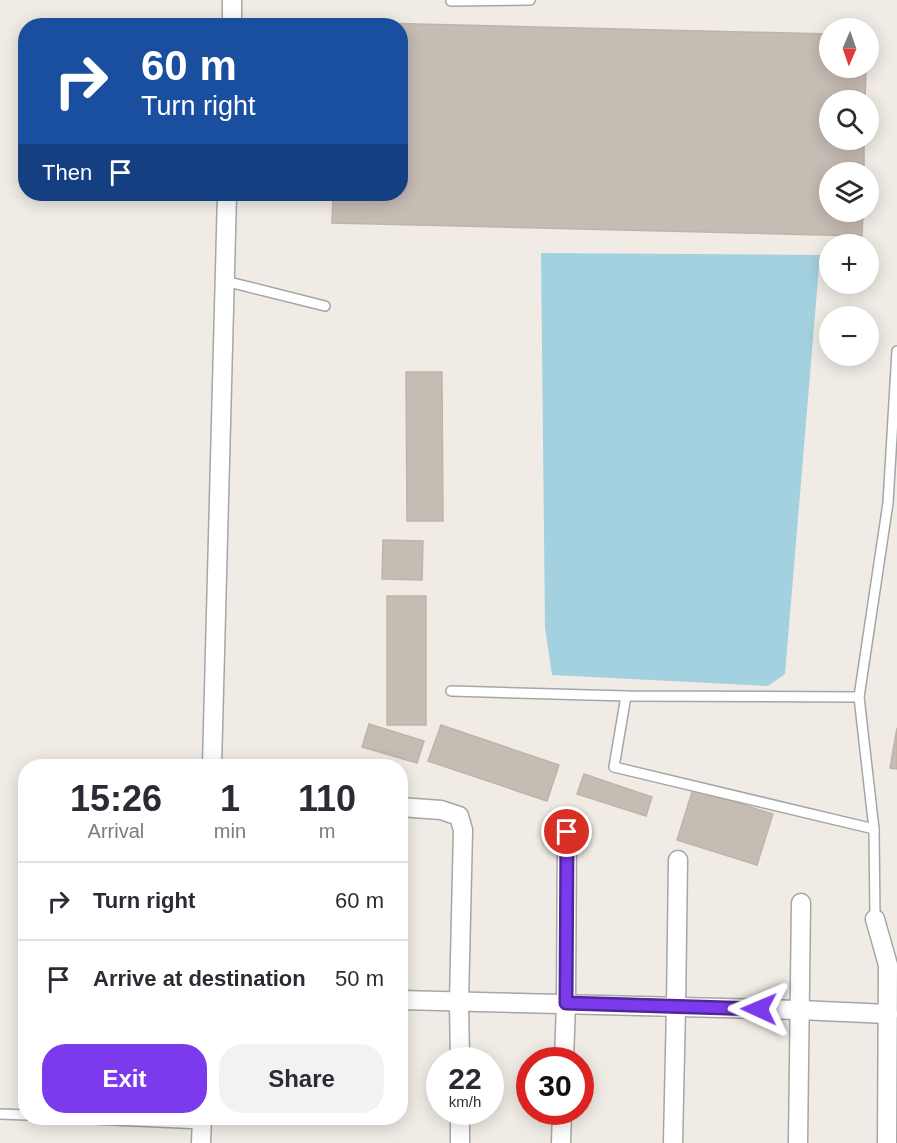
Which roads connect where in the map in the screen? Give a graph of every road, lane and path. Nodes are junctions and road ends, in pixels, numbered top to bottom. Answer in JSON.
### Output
{"nodes":[{"id":1,"x":232,"y":0,"type":"edge"},
{"id":2,"x":530,"y":0,"type":"edge"},
{"id":3,"x":451,"y":1,"type":"edge"},
{"id":4,"x":232,"y":18,"type":"edge"},
{"id":5,"x":227,"y":201,"type":"edge"},
{"id":6,"x":225,"y":281,"type":"junction"},
{"id":7,"x":325,"y":306,"type":"dead end"},
{"id":8,"x":897,"y":351,"type":"edge"},
{"id":9,"x":452,"y":691,"type":"dead end"},
{"id":10,"x":626,"y":696,"type":"junction"},
{"id":11,"x":859,"y":697,"type":"junction"},
{"id":12,"x":212,"y":759,"type":"edge"},
{"id":13,"x":408,"y":808,"type":"edge"},
{"id":14,"x":874,"y":829,"type":"junction"},
{"id":15,"x":567,"y":832,"type":"dead end"},
{"id":16,"x":678,"y":860,"type":"dead end"},
{"id":17,"x":801,"y":903,"type":"dead end"},
{"id":18,"x":875,"y":919,"type":"joint"},
{"id":19,"x":408,"y":1000,"type":"edge"},
{"id":20,"x":459,"y":1002,"type":"junction"},
{"id":21,"x":566,"y":1003,"type":"junction"},
{"id":22,"x":676,"y":1007,"type":"junction"},
{"id":23,"x":800,"y":1010,"type":"junction"},
{"id":24,"x":888,"y":1014,"type":"junction"},
{"id":25,"x":460,"y":1047,"type":"edge"},
{"id":26,"x":564,"y":1047,"type":"edge"},
{"id":27,"x":0,"y":1114,"type":"edge"},
{"id":28,"x":18,"y":1115,"type":"edge"},
{"id":29,"x":202,"y":1125,"type":"edge"},
{"id":30,"x":460,"y":1125,"type":"edge"},
{"id":31,"x":562,"y":1125,"type":"edge"},
{"id":32,"x":201,"y":1143,"type":"edge"},
{"id":33,"x":460,"y":1143,"type":"edge"},
{"id":34,"x":561,"y":1143,"type":"edge"},
{"id":35,"x":673,"y":1143,"type":"edge"},
{"id":36,"x":798,"y":1143,"type":"edge"},
{"id":37,"x":887,"y":1143,"type":"edge"}],
"edges":[{"from":1,"to":4,"type":"street"},
{"from":2,"to":3,"type":"lane"},
{"from":5,"to":6,"type":"street"},
{"from":6,"to":7,"type":"lane"},
{"from":6,"to":12,"type":"street"},
{"from":8,"to":11,"type":"lane"},
{"from":9,"to":10,"type":"lane"},
{"from":10,"to":11,"type":"lane"},
{"from":10,"to":14,"type":"lane"},
{"from":11,"to":14,"type":"lane"},
{"from":13,"to":20,"type":"street"},
{"from":14,"to":18,"type":"lane"},
{"from":15,"to":21,"type":"street"},
{"from":16,"to":22,"type":"street"},
{"from":17,"to":23,"type":"street"},
{"from":18,"to":24,"type":"street"},
{"from":19,"to":20,"type":"street"},
{"from":20,"to":21,"type":"street"},
{"from":20,"to":25,"type":"street"},
{"from":21,"to":22,"type":"street"},
{"from":21,"to":26,"type":"street"},
{"from":22,"to":23,"type":"street"},
{"from":22,"to":35,"type":"street"},
{"from":23,"to":24,"type":"street"},
{"from":23,"to":36,"type":"street"},
{"from":24,"to":37,"type":"street"},
{"from":27,"to":28,"type":"lane"},
{"from":29,"to":32,"type":"street"},
{"from":30,"to":33,"type":"street"},
{"from":31,"to":34,"type":"street"}]}
